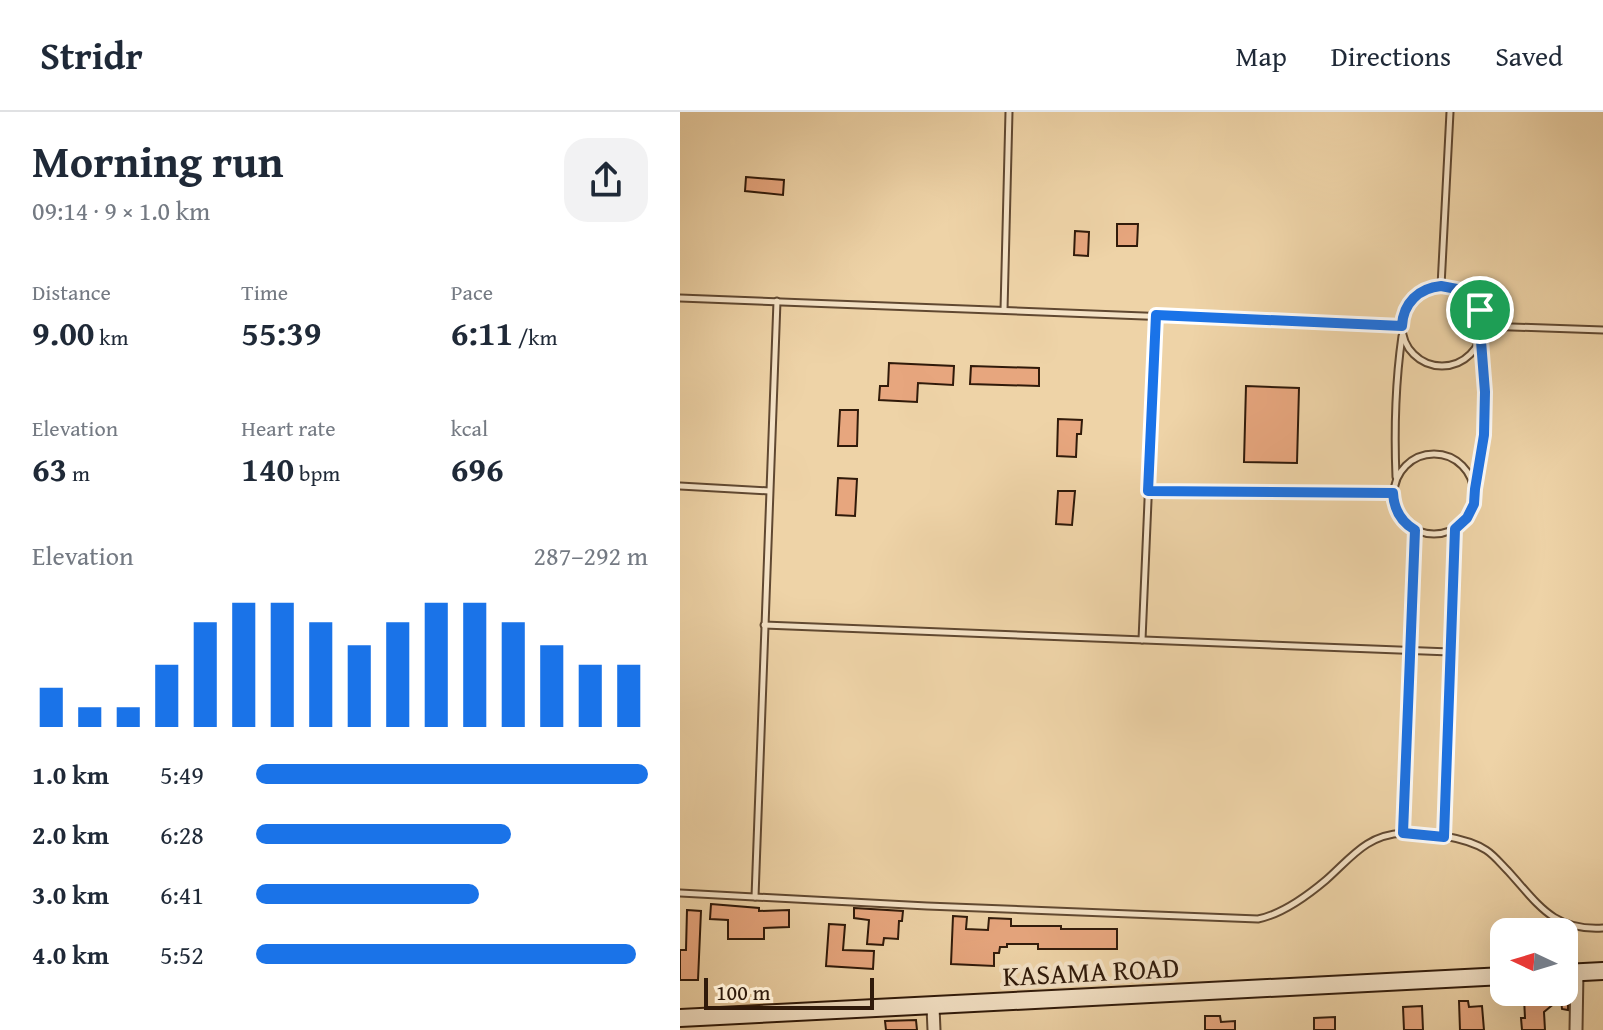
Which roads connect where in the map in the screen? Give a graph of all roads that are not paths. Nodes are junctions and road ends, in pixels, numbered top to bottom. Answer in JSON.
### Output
{"nodes":[{"id":1,"x":1009,"y":112,"type":"edge"},
{"id":2,"x":1450,"y":112,"type":"edge"},
{"id":3,"x":1441,"y":286,"type":"junction"},
{"id":4,"x":680,"y":298,"type":"edge"},
{"id":5,"x":777,"y":301,"type":"junction"},
{"id":6,"x":1004,"y":310,"type":"junction"},
{"id":7,"x":1156,"y":315,"type":"junction"},
{"id":8,"x":1402,"y":326,"type":"junction"},
{"id":9,"x":1484,"y":326,"type":"junction"},
{"id":10,"x":1603,"y":330,"type":"edge"},
{"id":11,"x":1402,"y":334,"type":"junction"},
{"id":12,"x":1481,"y":341,"type":"junction"},
{"id":13,"x":1396,"y":478,"type":"junction"},
{"id":14,"x":680,"y":486,"type":"edge"},
{"id":15,"x":1475,"y":489,"type":"junction"},
{"id":16,"x":769,"y":491,"type":"junction"},
{"id":17,"x":1148,"y":491,"type":"junction"},
{"id":18,"x":1393,"y":493,"type":"junction"},
{"id":19,"x":1455,"y":529,"type":"junction"},
{"id":20,"x":1415,"y":530,"type":"junction"},
{"id":21,"x":764,"y":625,"type":"junction"},
{"id":22,"x":1142,"y":640,"type":"junction"},
{"id":23,"x":1410,"y":651,"type":"junction"},
{"id":24,"x":1450,"y":652,"type":"junction"},
{"id":25,"x":1403,"y":833,"type":"junction"},
{"id":26,"x":1444,"y":837,"type":"junction"},
{"id":27,"x":680,"y":893,"type":"edge"},
{"id":28,"x":755,"y":897,"type":"junction"},
{"id":29,"x":1603,"y":928,"type":"edge"},
{"id":30,"x":1603,"y":971,"type":"edge"},
{"id":31,"x":1578,"y":973,"type":"edge"},
{"id":32,"x":1490,"y":977,"type":"edge"},
{"id":33,"x":1573,"y":1006,"type":"edge"},
{"id":34,"x":933,"y":1007,"type":"junction"},
{"id":35,"x":680,"y":1018,"type":"edge"},
{"id":36,"x":743,"y":1022,"type":"edge"},
{"id":37,"x":934,"y":1030,"type":"edge"},
{"id":38,"x":1576,"y":1030,"type":"edge"}],
"edges":[{"from":1,"to":6,"type":"lane"},
{"from":2,"to":3,"type":"lane"},
{"from":3,"to":8,"type":"lane"},
{"from":3,"to":9,"type":"lane"},
{"from":4,"to":5,"type":"lane"},
{"from":5,"to":6,"type":"lane"},
{"from":5,"to":16,"type":"lane"},
{"from":6,"to":7,"type":"lane"},
{"from":7,"to":8,"type":"lane"},
{"from":7,"to":17,"type":"lane"},
{"from":8,"to":11,"type":"lane"},
{"from":9,"to":10,"type":"lane"},
{"from":9,"to":12,"type":"lane"},
{"from":11,"to":12,"type":"lane"},
{"from":11,"to":13,"type":"lane"},
{"from":12,"to":15,"type":"lane"},
{"from":13,"to":15,"type":"lane"},
{"from":13,"to":18,"type":"lane"},
{"from":14,"to":16,"type":"lane"},
{"from":15,"to":19,"type":"lane"},
{"from":16,"to":21,"type":"lane"},
{"from":17,"to":18,"type":"lane"},
{"from":17,"to":22,"type":"lane"},
{"from":18,"to":20,"type":"lane"},
{"from":19,"to":20,"type":"lane"},
{"from":19,"to":24,"type":"lane"},
{"from":20,"to":23,"type":"lane"},
{"from":21,"to":22,"type":"lane"},
{"from":21,"to":28,"type":"lane"},
{"from":22,"to":23,"type":"lane"},
{"from":23,"to":24,"type":"lane"},
{"from":23,"to":25,"type":"lane"},
{"from":24,"to":26,"type":"lane"},
{"from":25,"to":26,"type":"lane"},
{"from":25,"to":28,"type":"lane"},
{"from":26,"to":29,"type":"lane"},
{"from":27,"to":28,"type":"lane"},
{"from":30,"to":31,"type":"street"},
{"from":32,"to":34,"type":"street","name":"KASAMA ROAD"},
{"from":33,"to":38,"type":"street"},
{"from":34,"to":36,"type":"street","name":"KASAMA ROAD"},
{"from":34,"to":37,"type":"street"},
{"from":35,"to":36,"type":"street","name":"KASAMA ROAD"}]}
